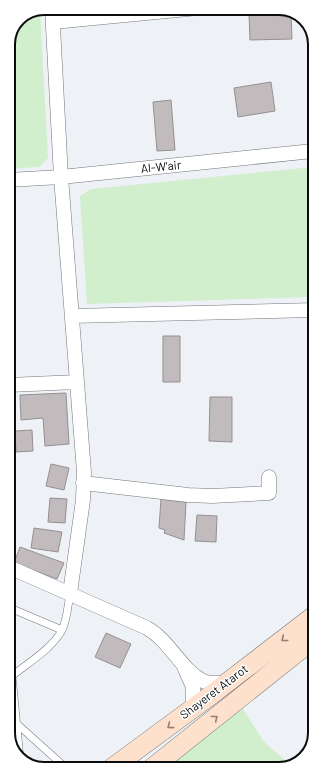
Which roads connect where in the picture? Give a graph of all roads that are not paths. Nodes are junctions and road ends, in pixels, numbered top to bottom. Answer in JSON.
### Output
{"nodes":[{"id":1,"x":52,"y":15,"type":"edge"},
{"id":2,"x":126,"y":15,"type":"edge"},
{"id":3,"x":53,"y":22,"type":"junction"},
{"id":4,"x":308,"y":152,"type":"edge"},
{"id":5,"x":61,"y":176,"type":"junction"},
{"id":6,"x":15,"y":179,"type":"edge"},
{"id":7,"x":308,"y":310,"type":"edge"},
{"id":8,"x":72,"y":316,"type":"junction"},
{"id":9,"x":77,"y":382,"type":"junction"},
{"id":10,"x":15,"y":385,"type":"edge"},
{"id":11,"x":269,"y":477,"type":"dead end"},
{"id":12,"x":83,"y":483,"type":"junction"},
{"id":13,"x":15,"y":570,"type":"edge"},
{"id":14,"x":70,"y":593,"type":"junction"},
{"id":15,"x":15,"y":610,"type":"edge"},
{"id":16,"x":308,"y":619,"type":"edge"},
{"id":17,"x":62,"y":630,"type":"junction"},
{"id":18,"x":308,"y":644,"type":"edge"},
{"id":19,"x":182,"y":662,"type":"junction"},
{"id":20,"x":15,"y":674,"type":"edge"},
{"id":21,"x":227,"y":683,"type":"junction"},
{"id":22,"x":193,"y":709,"type":"junction"},
{"id":23,"x":15,"y":711,"type":"edge"},
{"id":24,"x":16,"y":723,"type":"junction"},
{"id":25,"x":18,"y":746,"type":"edge"},
{"id":26,"x":59,"y":762,"type":"edge"},
{"id":27,"x":120,"y":762,"type":"edge"},
{"id":28,"x":160,"y":762,"type":"edge"}],
"edges":[{"from":1,"to":3,"type":"street"},
{"from":2,"to":3,"type":"street"},
{"from":3,"to":5,"type":"street"},
{"from":4,"to":5,"type":"street","name":"Al-W'air"},
{"from":5,"to":6,"type":"street","name":"Al-W'air"},
{"from":5,"to":8,"type":"street"},
{"from":7,"to":8,"type":"street"},
{"from":8,"to":9,"type":"street"},
{"from":9,"to":10,"type":"street"},
{"from":9,"to":12,"type":"street"},
{"from":11,"to":12,"type":"street"},
{"from":12,"to":14,"type":"street"},
{"from":13,"to":14,"type":"street"},
{"from":14,"to":17,"type":"lane"},
{"from":14,"to":19,"type":"street"},
{"from":15,"to":17,"type":"lane"},
{"from":16,"to":21,"type":"main road","name":"Shayeret Atarot","one_way":true},
{"from":17,"to":20,"type":"lane"},
{"from":28,"to":18,"type":"main road","name":"Shayeret Atarot","one_way":true},
{"from":19,"to":21,"type":"street"},
{"from":19,"to":22,"type":"street"},
{"from":21,"to":22,"type":"main road","name":"Shayeret Atarot"},
{"from":22,"to":27,"type":"main road","name":"Shayeret Atarot","one_way":true},
{"from":23,"to":24,"type":"lane"},
{"from":24,"to":25,"type":"lane"},
{"from":24,"to":26,"type":"lane"}]}
